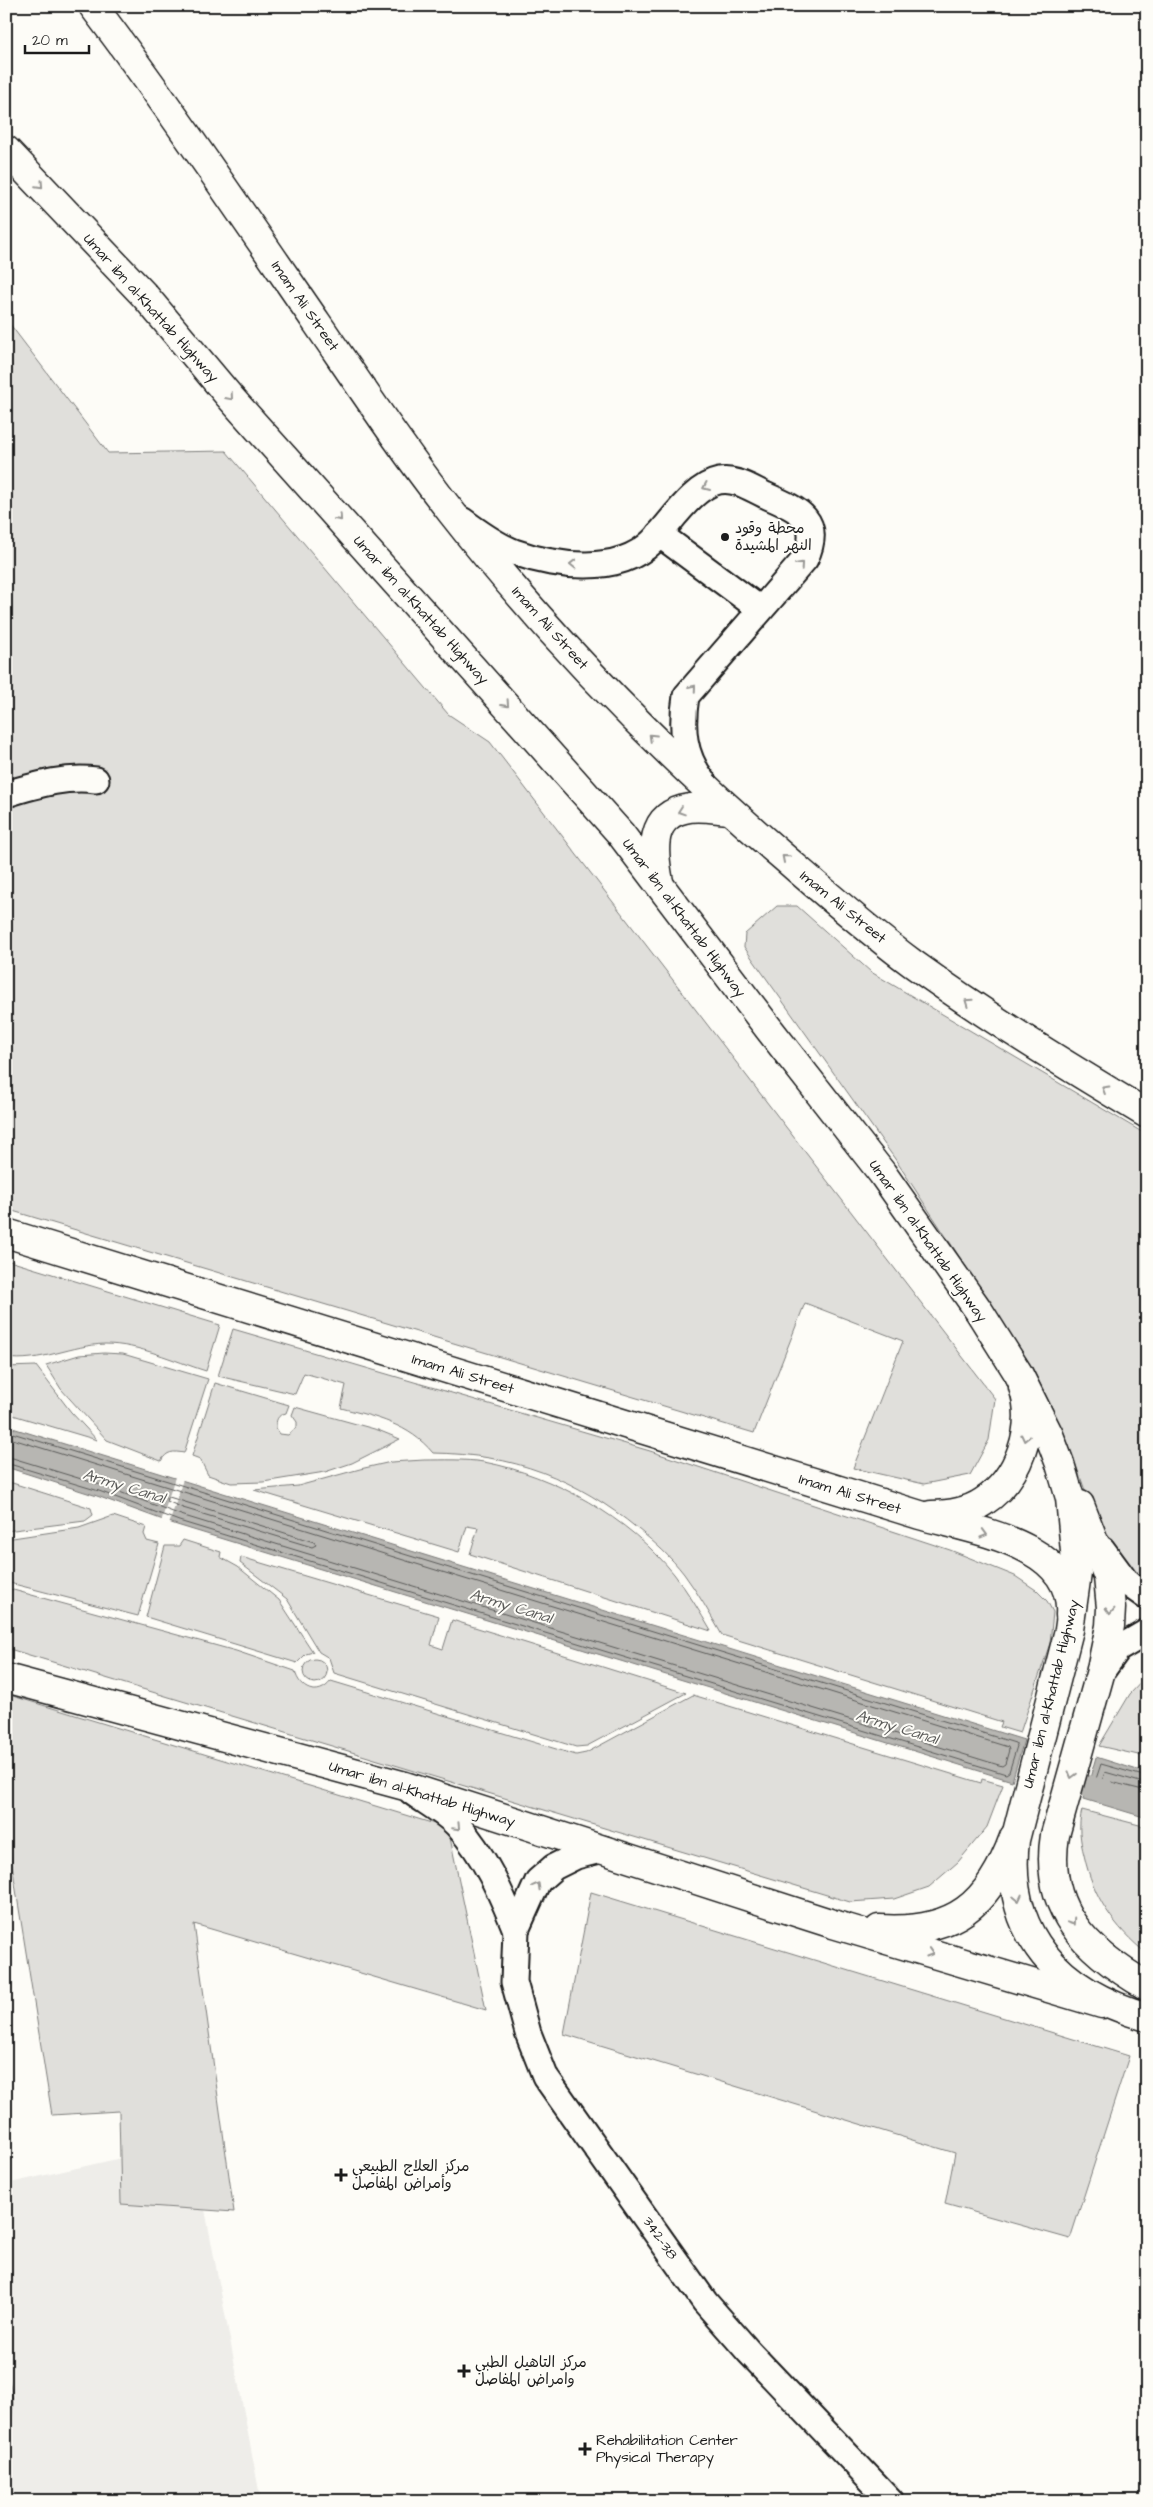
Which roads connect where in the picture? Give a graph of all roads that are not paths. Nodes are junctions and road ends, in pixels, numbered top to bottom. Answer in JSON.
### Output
{"nodes":[{"id":1,"x":93,"y":6,"type":"edge"},
{"id":2,"x":6,"y":150,"type":"edge"},
{"id":3,"x":451,"y":512,"type":"junction"},
{"id":4,"x":659,"y":534,"type":"junction"},
{"id":5,"x":760,"y":609,"type":"junction"},
{"id":6,"x":96,"y":780,"type":"dead end"},
{"id":7,"x":6,"y":794,"type":"edge"},
{"id":8,"x":721,"y":802,"type":"junction"},
{"id":9,"x":659,"y":882,"type":"junction"},
{"id":10,"x":1147,"y":1114,"type":"edge"},
{"id":11,"x":6,"y":1233,"type":"edge"},
{"id":12,"x":1018,"y":1373,"type":"junction"},
{"id":13,"x":1049,"y":1434,"type":"junction"},
{"id":14,"x":920,"y":1516,"type":"junction"},
{"id":15,"x":1094,"y":1536,"type":"junction"},
{"id":16,"x":1147,"y":1597,"type":"edge"},
{"id":17,"x":1147,"y":1632,"type":"edge"},
{"id":18,"x":1069,"y":1634,"type":"junction"},
{"id":19,"x":1100,"y":1674,"type":"junction"},
{"id":20,"x":6,"y":1678,"type":"edge"},
{"id":21,"x":405,"y":1786,"type":"junction"},
{"id":22,"x":1023,"y":1806,"type":"junction"},
{"id":23,"x":604,"y":1849,"type":"junction"},
{"id":24,"x":833,"y":1924,"type":"junction"},
{"id":25,"x":516,"y":1930,"type":"junction"},
{"id":26,"x":1147,"y":1986,"type":"edge"},
{"id":27,"x":1138,"y":2015,"type":"edge"},
{"id":28,"x":891,"y":2501,"type":"edge"}],
"edges":[{"from":1,"to":3,"type":"main road","name":"Imam Ali Street"},
{"from":2,"to":9,"type":"main road","name":"Umar ibn al-Khattab Highway","one_way":true},
{"from":4,"to":3,"type":"street","one_way":true},
{"from":8,"to":3,"type":"main road","name":"Imam Ali Street","one_way":true},
{"from":4,"to":5,"type":"street"},
{"from":5,"to":4,"type":"street","one_way":true},
{"from":8,"to":5,"type":"street","one_way":true},
{"from":6,"to":7,"type":"street"},
{"from":8,"to":9,"type":"main road","one_way":true},
{"from":10,"to":8,"type":"main road","name":"Imam Ali Street","one_way":true},
{"from":9,"to":12,"type":"main road","name":"Umar ibn al-Khattab Highway"},
{"from":11,"to":14,"type":"main road","name":"Imam Ali Street"},
{"from":12,"to":13,"type":"main road","name":"Umar ibn al-Khattab Highway"},
{"from":12,"to":14,"type":"main road","name":"Imam Ali Street","one_way":true},
{"from":13,"to":15,"type":"main road"},
{"from":13,"to":18,"type":"main road","name":"Umar ibn al-Khattab Highway"},
{"from":14,"to":18,"type":"main road","name":"Imam Ali Street","one_way":true},
{"from":15,"to":16,"type":"street"},
{"from":15,"to":19,"type":"main road","one_way":true},
{"from":17,"to":19,"type":"street"},
{"from":18,"to":22,"type":"main road","name":"Umar ibn al-Khattab Highway"},
{"from":19,"to":26,"type":"main road","one_way":true},
{"from":20,"to":21,"type":"main road","name":"Umar ibn al-Khattab Highway"},
{"from":21,"to":23,"type":"main road","name":"Umar ibn al-Khattab Highway"},
{"from":21,"to":25,"type":"street","one_way":true},
{"from":22,"to":24,"type":"main road","name":"Umar ibn al-Khattab Highway"},
{"from":22,"to":27,"type":"main road","name":"Umar ibn al-Khattab Highway","one_way":true},
{"from":23,"to":24,"type":"main road","name":"Umar ibn al-Khattab Highway"},
{"from":25,"to":23,"type":"street","one_way":true},
{"from":24,"to":27,"type":"main road","name":"Umar ibn al-Khattab Highway","one_way":true},
{"from":25,"to":28,"type":"street","name":"342-38"}]}
